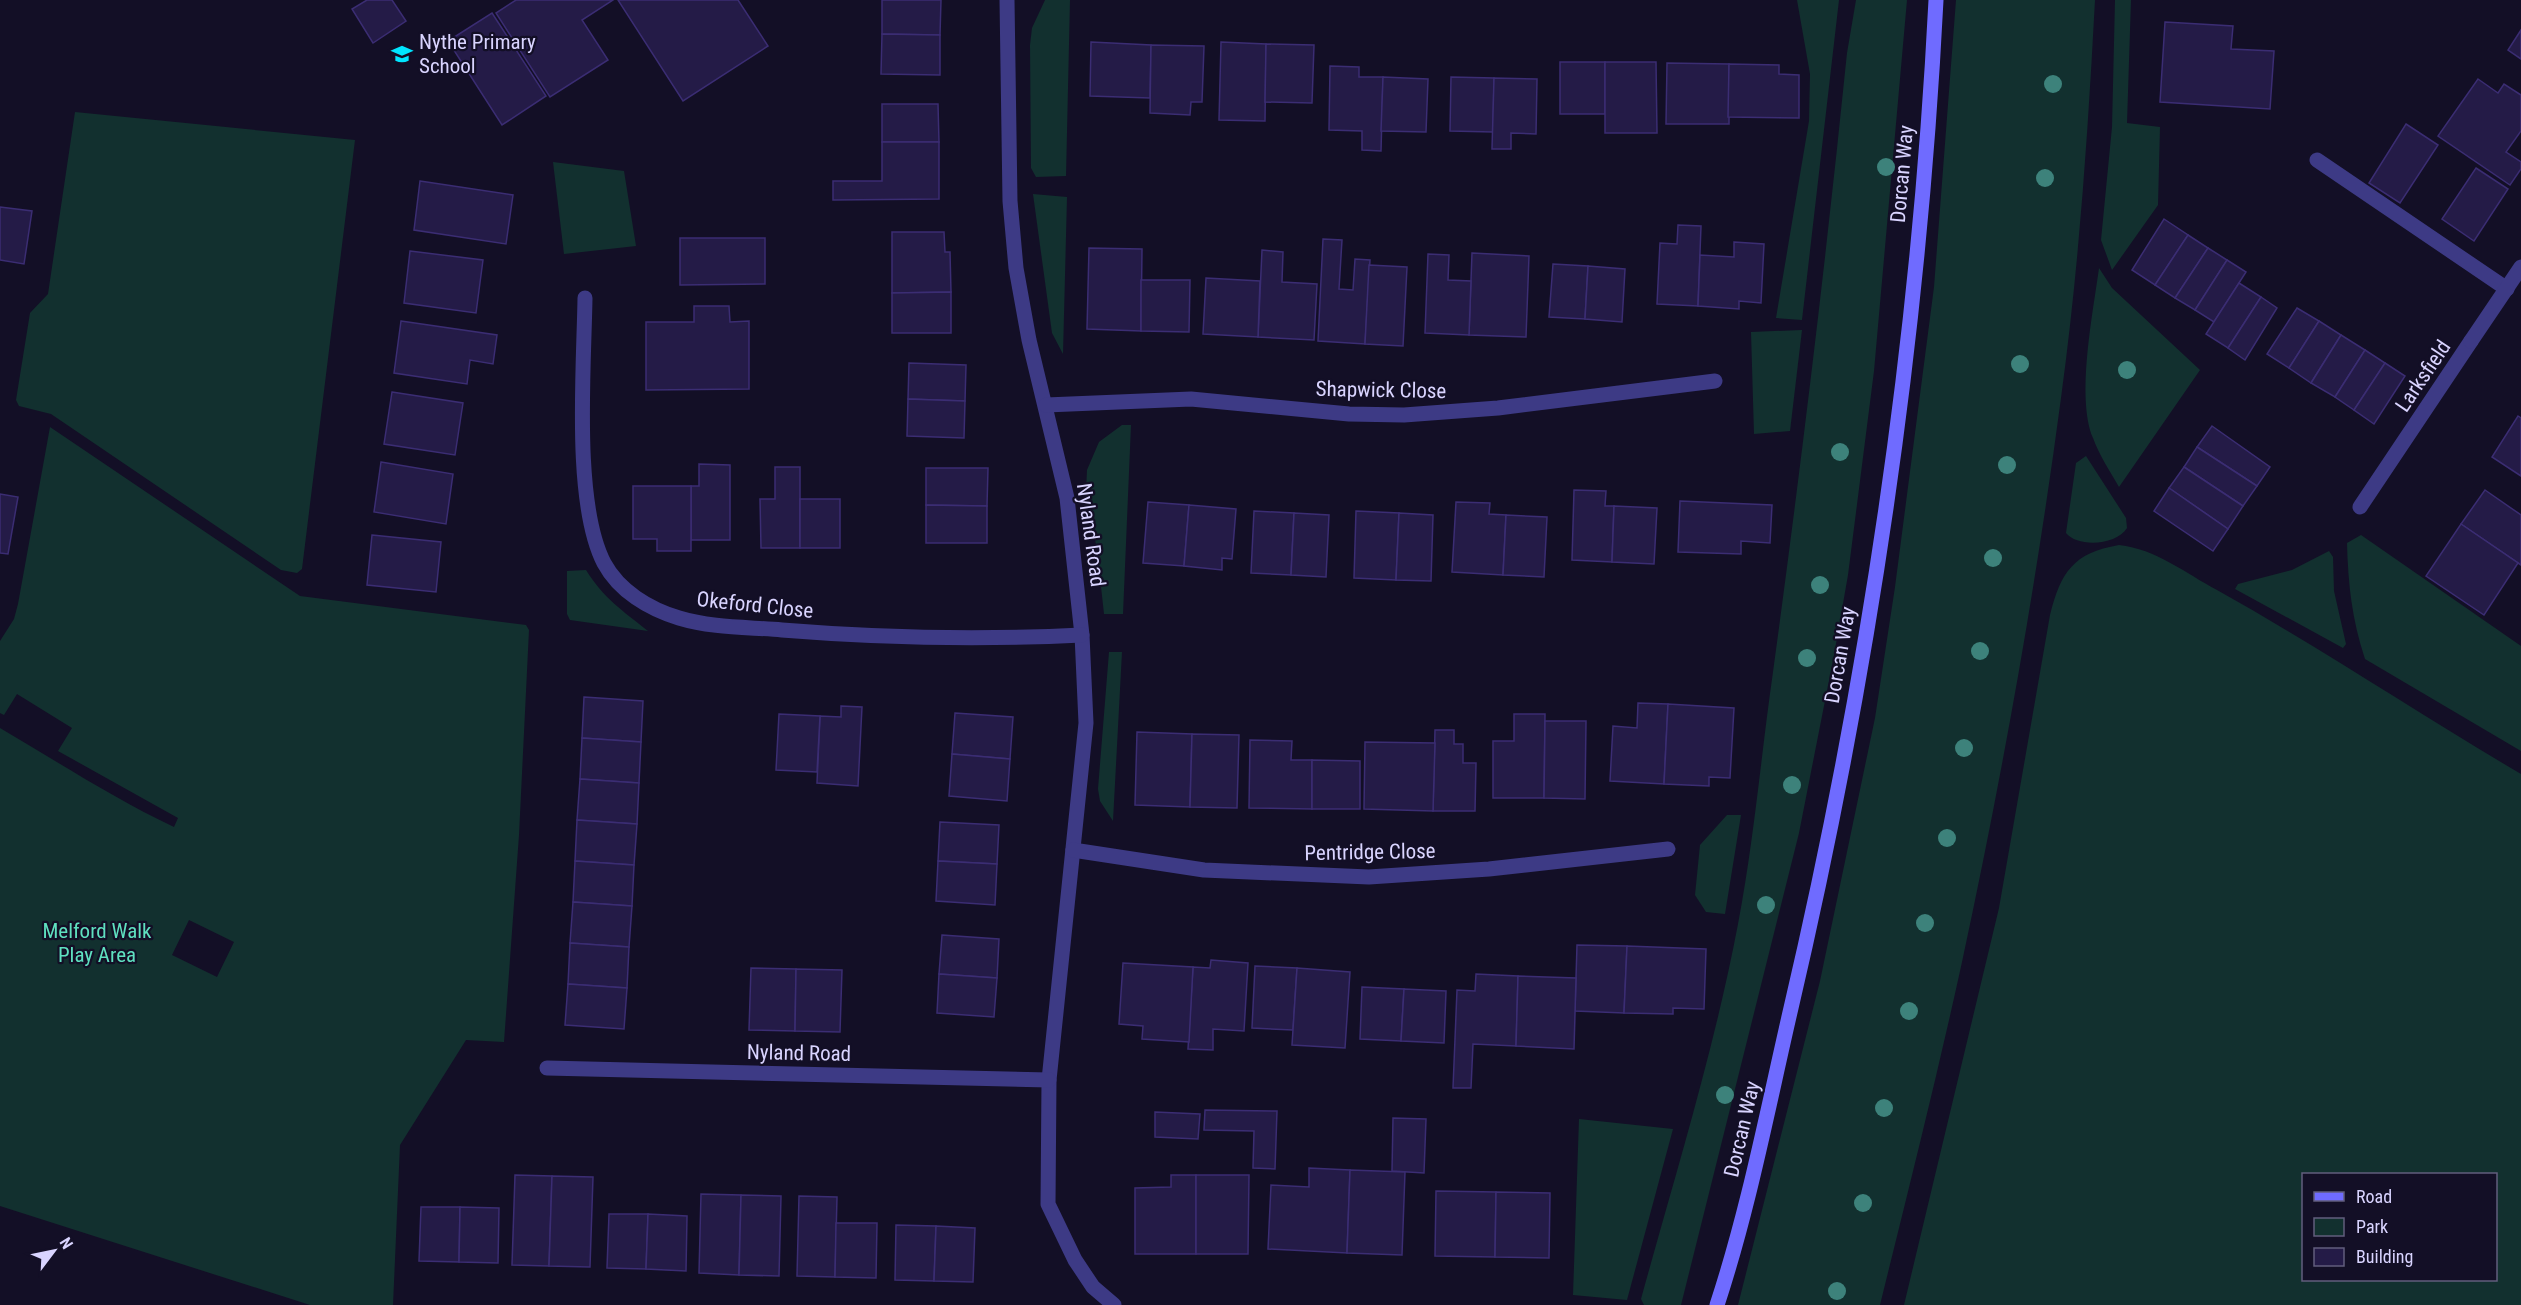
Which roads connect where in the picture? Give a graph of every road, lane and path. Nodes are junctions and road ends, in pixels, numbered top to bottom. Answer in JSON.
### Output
{"nodes":[{"id":1,"x":1007,"y":0,"type":"edge"},
{"id":2,"x":1936,"y":0,"type":"edge"},
{"id":3,"x":2317,"y":160,"type":"dead end"},
{"id":4,"x":2521,"y":267,"type":"edge"},
{"id":5,"x":2506,"y":289,"type":"junction"},
{"id":6,"x":585,"y":298,"type":"dead end"},
{"id":7,"x":1715,"y":381,"type":"dead end"},
{"id":8,"x":1046,"y":405,"type":"junction"},
{"id":9,"x":2360,"y":507,"type":"dead end"},
{"id":10,"x":1082,"y":635,"type":"junction"},
{"id":11,"x":1668,"y":849,"type":"dead end"},
{"id":12,"x":1073,"y":850,"type":"junction"},
{"id":13,"x":547,"y":1068,"type":"dead end"},
{"id":14,"x":1049,"y":1080,"type":"junction"},
{"id":15,"x":1114,"y":1305,"type":"edge"},
{"id":16,"x":1718,"y":1305,"type":"edge"}],
"edges":[{"from":1,"to":8,"type":"street","name":"Nyland Road"},
{"from":2,"to":16,"type":"main road","name":"Dorcan Way"},
{"from":3,"to":5,"type":"street"},
{"from":4,"to":5,"type":"street","name":"Larksfield"},
{"from":5,"to":9,"type":"street","name":"Larksfield"},
{"from":6,"to":10,"type":"street","name":"Okeford Close"},
{"from":7,"to":8,"type":"street","name":"Shapwick Close"},
{"from":8,"to":10,"type":"street","name":"Nyland Road"},
{"from":10,"to":12,"type":"street","name":"Nyland Road"},
{"from":11,"to":12,"type":"street","name":"Pentridge Close"},
{"from":12,"to":14,"type":"street","name":"Nyland Road"},
{"from":13,"to":14,"type":"street","name":"Nyland Road"},
{"from":14,"to":15,"type":"street","name":"Nyland Road"}]}
